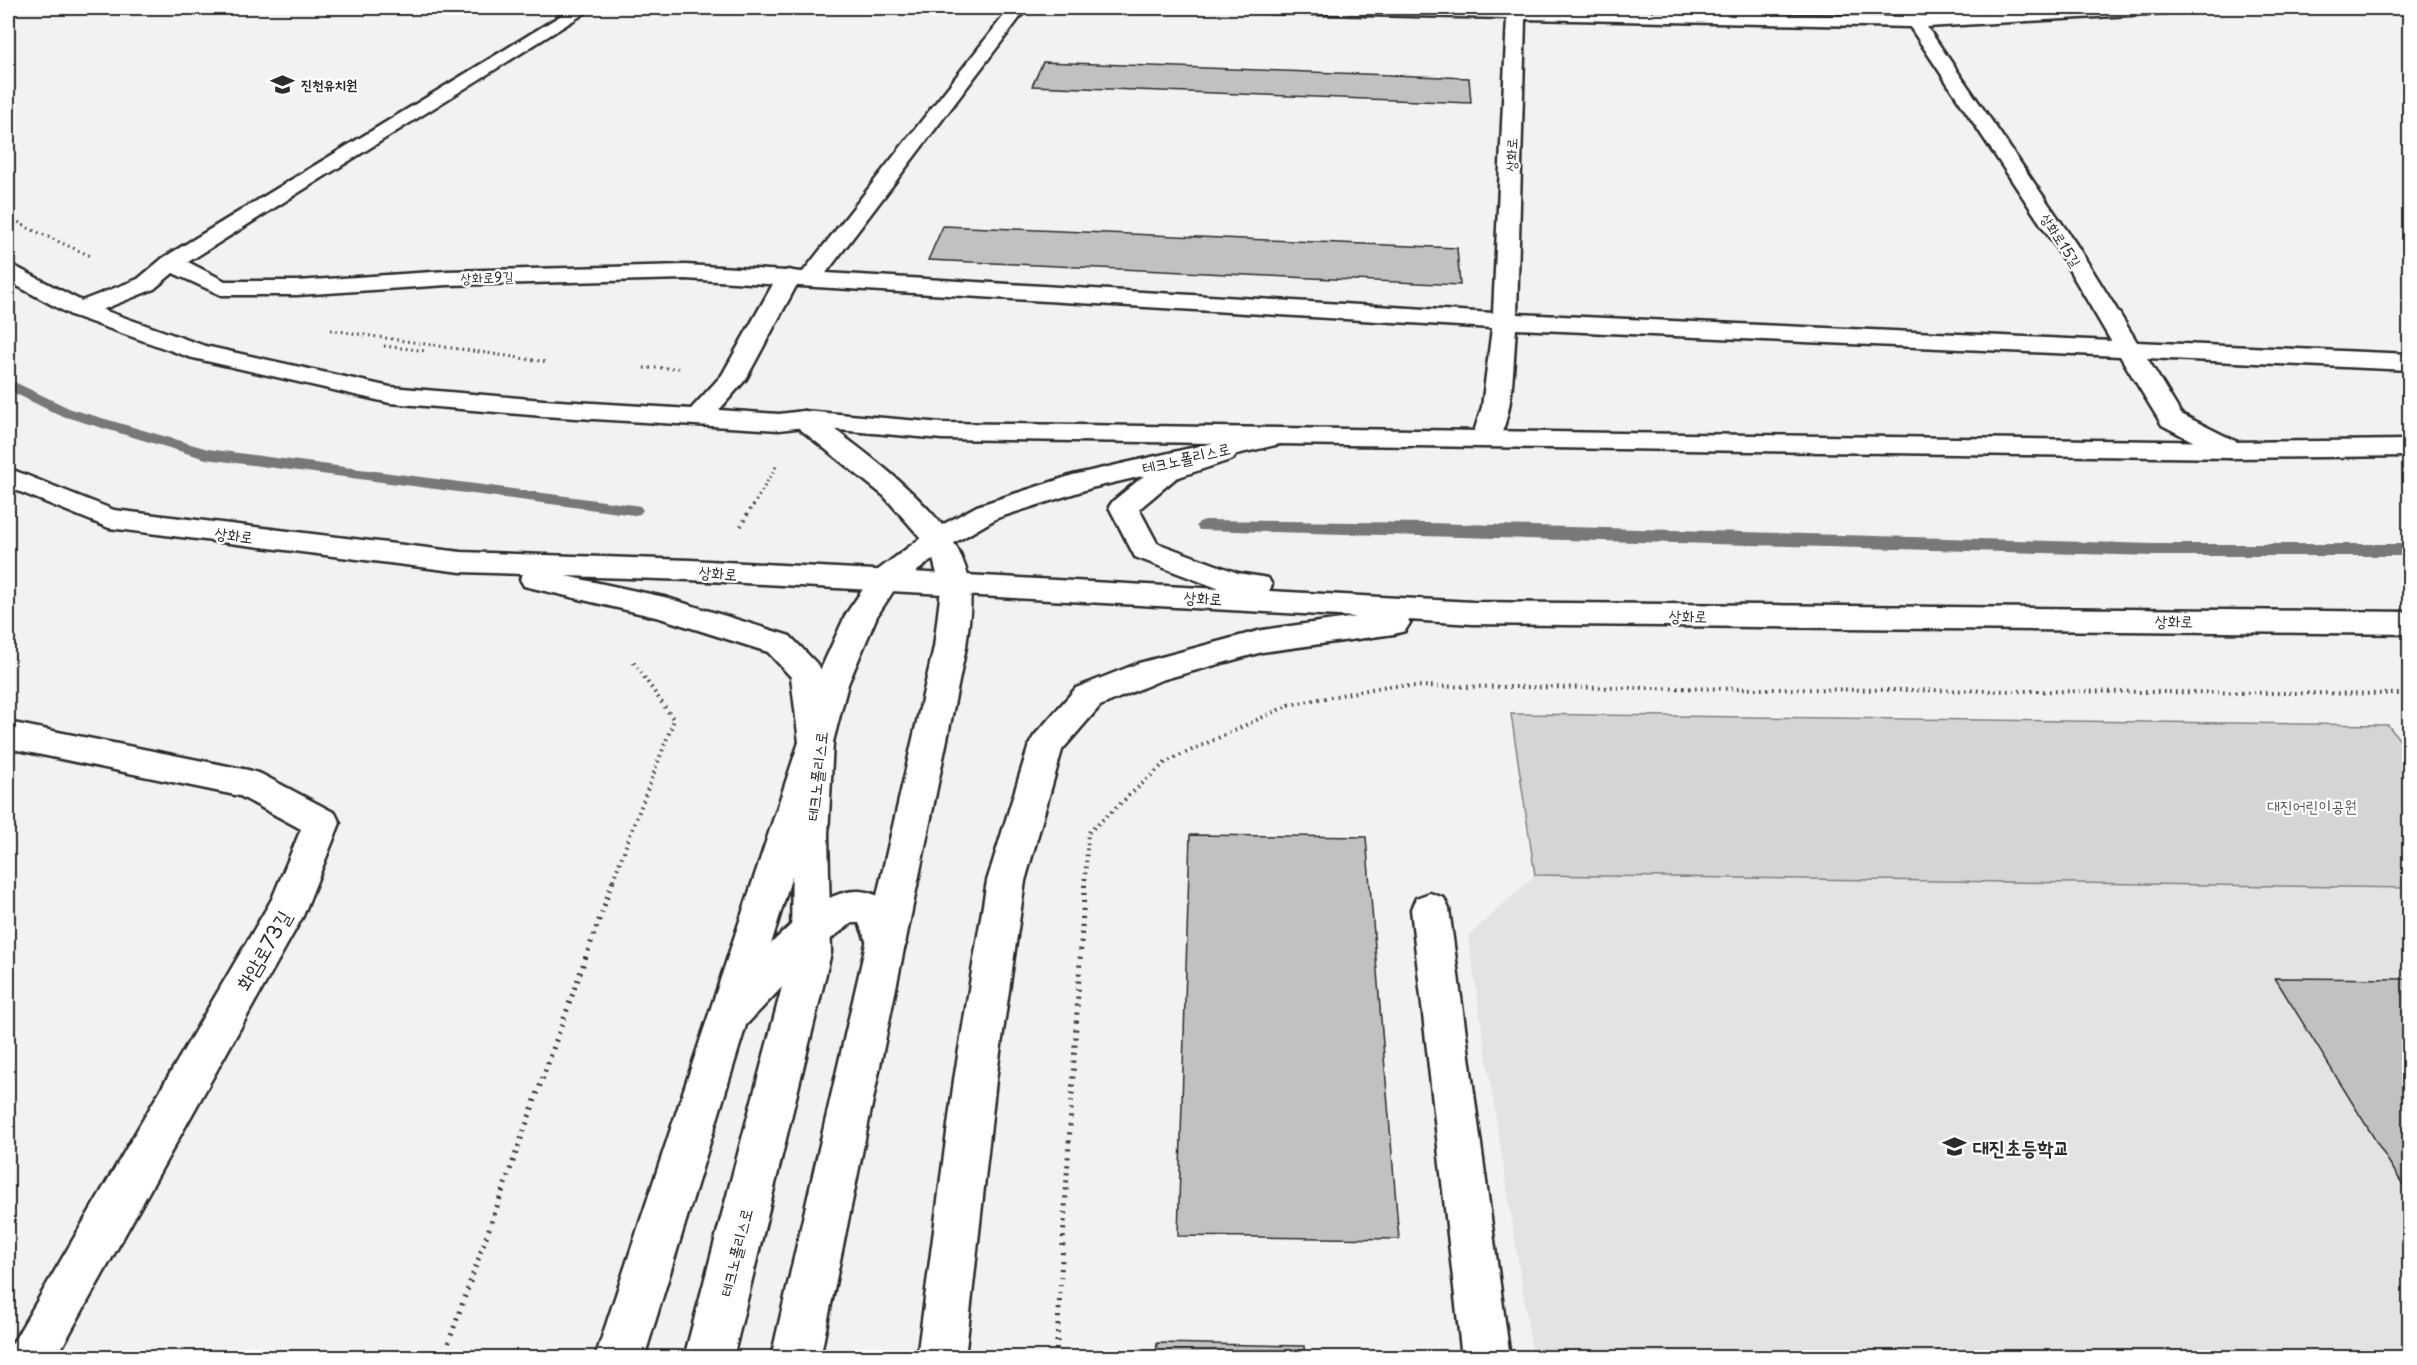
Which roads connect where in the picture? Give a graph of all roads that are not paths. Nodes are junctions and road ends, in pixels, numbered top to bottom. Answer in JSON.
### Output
{"nodes":[{"id":1,"x":584,"y":8,"type":"edge"},
{"id":2,"x":1019,"y":8,"type":"edge"},
{"id":3,"x":1271,"y":8,"type":"edge"},
{"id":4,"x":2164,"y":8,"type":"edge"},
{"id":5,"x":1516,"y":15,"type":"junction"},
{"id":6,"x":1912,"y":15,"type":"edge"},
{"id":7,"x":171,"y":262,"type":"junction"},
{"id":8,"x":8,"y":272,"type":"edge"},
{"id":9,"x":799,"y":279,"type":"junction"},
{"id":10,"x":80,"y":310,"type":"junction"},
{"id":11,"x":1504,"y":321,"type":"junction"},
{"id":12,"x":2127,"y":348,"type":"junction"},
{"id":13,"x":2409,"y":362,"type":"edge"},
{"id":14,"x":699,"y":416,"type":"junction"},
{"id":15,"x":804,"y":419,"type":"junction"},
{"id":16,"x":1274,"y":437,"type":"junction"},
{"id":17,"x":1486,"y":438,"type":"junction"},
{"id":18,"x":2409,"y":448,"type":"edge"},
{"id":19,"x":2231,"y":450,"type":"junction"},
{"id":20,"x":8,"y":477,"type":"edge"},
{"id":21,"x":939,"y":539,"type":"junction"},
{"id":22,"x":460,"y":562,"type":"junction"},
{"id":23,"x":885,"y":580,"type":"junction"},
{"id":24,"x":956,"y":585,"type":"junction"},
{"id":25,"x":1473,"y":613,"type":"junction"},
{"id":26,"x":2409,"y":623,"type":"edge"},
{"id":27,"x":8,"y":735,"type":"edge"},
{"id":28,"x":816,"y":742,"type":"junction"},
{"id":29,"x":1430,"y":909,"type":"dead end"},
{"id":30,"x":810,"y":931,"type":"junction"},
{"id":31,"x":886,"y":944,"type":"junction"},
{"id":32,"x":729,"y":1017,"type":"junction"},
{"id":33,"x":28,"y":1358,"type":"edge"},
{"id":34,"x":620,"y":1358,"type":"edge"},
{"id":35,"x":708,"y":1358,"type":"edge"},
{"id":36,"x":795,"y":1358,"type":"edge"},
{"id":37,"x":941,"y":1358,"type":"edge"},
{"id":38,"x":1486,"y":1358,"type":"edge"}],
"edges":[{"from":1,"to":7,"type":"main road"},
{"from":2,"to":9,"type":"main road"},
{"from":3,"to":5,"type":"main road"},
{"from":4,"to":6,"type":"main road"},
{"from":5,"to":6,"type":"main road"},
{"from":5,"to":11,"type":"main road","name":"상화로"},
{"from":6,"to":12,"type":"main road","name":"상화로15길"},
{"from":7,"to":9,"type":"main road","name":"상화로9길"},
{"from":7,"to":10,"type":"main road"},
{"from":8,"to":10,"type":"main road"},
{"from":9,"to":11,"type":"main road","name":"상화로9길"},
{"from":9,"to":14,"type":"main road"},
{"from":10,"to":14,"type":"main road"},
{"from":11,"to":12,"type":"main road","name":"상화로9길"},
{"from":11,"to":17,"type":"main road","name":"상화로"},
{"from":12,"to":13,"type":"main road","name":"상화로9길"},
{"from":12,"to":19,"type":"main road","name":"상화로15길"},
{"from":14,"to":15,"type":"main road"},
{"from":15,"to":16,"type":"main road"},
{"from":15,"to":21,"type":"main road"},
{"from":16,"to":17,"type":"main road"},
{"from":16,"to":21,"type":"main road","name":"테크노폴리스로"},
{"from":16,"to":25,"type":"main road"},
{"from":17,"to":19,"type":"main road"},
{"from":18,"to":19,"type":"main road"},
{"from":20,"to":22,"type":"main road","name":"상화로"},
{"from":21,"to":23,"type":"main road","name":"테크노폴리스로"},
{"from":21,"to":24,"type":"main road"},
{"from":22,"to":23,"type":"main road","name":"상화로"},
{"from":22,"to":28,"type":"main road"},
{"from":23,"to":24,"type":"main road","name":"상화로"},
{"from":23,"to":28,"type":"main road","name":"테크노폴리스로"},
{"from":24,"to":25,"type":"main road","name":"상화로"},
{"from":24,"to":31,"type":"main road"},
{"from":25,"to":26,"type":"main road","name":"상화로"},
{"from":25,"to":37,"type":"main road"},
{"from":27,"to":33,"type":"main road","name":"화암로73길"},
{"from":28,"to":30,"type":"main road","name":"테크노폴리스로"},
{"from":28,"to":32,"type":"main road"},
{"from":29,"to":38,"type":"main road"},
{"from":30,"to":31,"type":"main road"},
{"from":30,"to":32,"type":"main road"},
{"from":30,"to":35,"type":"main road","name":"테크노폴리스로"},
{"from":31,"to":36,"type":"main road"},
{"from":32,"to":34,"type":"main road"}]}
